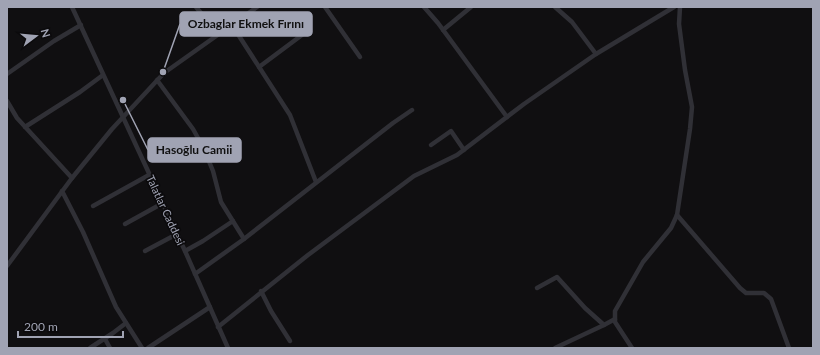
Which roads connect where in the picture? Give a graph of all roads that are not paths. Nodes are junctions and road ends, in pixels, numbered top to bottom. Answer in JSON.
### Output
{"nodes":[{"id":1,"x":72,"y":7,"type":"edge"},
{"id":2,"x":196,"y":7,"type":"edge"},
{"id":3,"x":257,"y":7,"type":"edge"},
{"id":4,"x":325,"y":7,"type":"edge"},
{"id":5,"x":424,"y":7,"type":"edge"},
{"id":6,"x":471,"y":7,"type":"edge"},
{"id":7,"x":555,"y":7,"type":"edge"},
{"id":8,"x":674,"y":7,"type":"edge"},
{"id":9,"x":680,"y":7,"type":"edge"},
{"id":10,"x":81,"y":25,"type":"junction"},
{"id":11,"x":232,"y":25,"type":"junction"},
{"id":12,"x":310,"y":29,"type":"dead end"},
{"id":13,"x":443,"y":30,"type":"junction"},
{"id":14,"x":218,"y":34,"type":"junction"},
{"id":15,"x":596,"y":54,"type":"junction"},
{"id":16,"x":360,"y":57,"type":"dead end"},
{"id":17,"x":259,"y":67,"type":"junction"},
{"id":18,"x":7,"y":74,"type":"edge"},
{"id":19,"x":103,"y":75,"type":"junction"},
{"id":20,"x":157,"y":80,"type":"junction"},
{"id":21,"x":7,"y":101,"type":"edge"},
{"id":22,"x":412,"y":110,"type":"dead end"},
{"id":23,"x":123,"y":118,"type":"junction"},
{"id":24,"x":507,"y":118,"type":"junction"},
{"id":25,"x":24,"y":127,"type":"junction"},
{"id":26,"x":432,"y":145,"type":"dead end"},
{"id":27,"x":464,"y":150,"type":"junction"},
{"id":28,"x":149,"y":175,"type":"junction"},
{"id":29,"x":72,"y":178,"type":"junction"},
{"id":30,"x":316,"y":182,"type":"junction"},
{"id":31,"x":62,"y":191,"type":"junction"},
{"id":32,"x":163,"y":203,"type":"junction"},
{"id":33,"x":93,"y":206,"type":"dead end"},
{"id":34,"x":677,"y":214,"type":"junction"},
{"id":35,"x":232,"y":220,"type":"junction"},
{"id":36,"x":125,"y":224,"type":"dead end"},
{"id":37,"x":177,"y":234,"type":"junction"},
{"id":38,"x":244,"y":239,"type":"junction"},
{"id":39,"x":146,"y":251,"type":"dead end"},
{"id":40,"x":185,"y":251,"type":"junction"},
{"id":41,"x":7,"y":266,"type":"edge"},
{"id":42,"x":196,"y":274,"type":"junction"},
{"id":43,"x":537,"y":288,"type":"dead end"},
{"id":44,"x":261,"y":291,"type":"junction"},
{"id":45,"x":210,"y":307,"type":"junction"},
{"id":46,"x":615,"y":319,"type":"junction"},
{"id":47,"x":126,"y":323,"type":"junction"},
{"id":48,"x":604,"y":325,"type":"junction"},
{"id":49,"x":218,"y":327,"type":"junction"},
{"id":50,"x":105,"y":339,"type":"junction"},
{"id":51,"x":290,"y":341,"type":"dead end"},
{"id":52,"x":90,"y":348,"type":"edge"},
{"id":53,"x":110,"y":348,"type":"edge"},
{"id":54,"x":142,"y":348,"type":"edge"},
{"id":55,"x":148,"y":348,"type":"edge"},
{"id":56,"x":228,"y":348,"type":"edge"},
{"id":57,"x":554,"y":348,"type":"edge"},
{"id":58,"x":632,"y":348,"type":"edge"},
{"id":59,"x":789,"y":348,"type":"edge"}],
"edges":[{"from":1,"to":10,"type":"street","name":"Talatlar Caddesi"},
{"from":2,"to":14,"type":"street"},
{"from":3,"to":11,"type":"street"},
{"from":4,"to":16,"type":"street"},
{"from":5,"to":13,"type":"street"},
{"from":6,"to":13,"type":"street"},
{"from":7,"to":15,"type":"street"},
{"from":8,"to":15,"type":"street"},
{"from":9,"to":34,"type":"street"},
{"from":10,"to":18,"type":"street"},
{"from":10,"to":19,"type":"street","name":"Talatlar Caddesi"},
{"from":11,"to":14,"type":"street"},
{"from":11,"to":17,"type":"street"},
{"from":12,"to":17,"type":"street"},
{"from":13,"to":24,"type":"street"},
{"from":14,"to":20,"type":"street"},
{"from":15,"to":24,"type":"street"},
{"from":17,"to":30,"type":"street"},
{"from":19,"to":23,"type":"street","name":"Talatlar Caddesi"},
{"from":19,"to":25,"type":"street"},
{"from":20,"to":23,"type":"street"},
{"from":20,"to":35,"type":"street"},
{"from":21,"to":25,"type":"street"},
{"from":22,"to":30,"type":"street"},
{"from":23,"to":28,"type":"street","name":"Talatlar Caddesi"},
{"from":23,"to":29,"type":"street"},
{"from":24,"to":27,"type":"street"},
{"from":25,"to":29,"type":"street"},
{"from":26,"to":27,"type":"street"},
{"from":27,"to":44,"type":"street"},
{"from":28,"to":32,"type":"street","name":"Talatlar Caddesi"},
{"from":28,"to":33,"type":"street"},
{"from":29,"to":31,"type":"street"},
{"from":30,"to":38,"type":"street"},
{"from":31,"to":41,"type":"street"},
{"from":31,"to":47,"type":"street"},
{"from":32,"to":36,"type":"street"},
{"from":32,"to":37,"type":"street","name":"Talatlar Caddesi"},
{"from":34,"to":46,"type":"street"},
{"from":34,"to":59,"type":"street"},
{"from":35,"to":38,"type":"street"},
{"from":35,"to":40,"type":"street"},
{"from":37,"to":39,"type":"street"},
{"from":37,"to":40,"type":"street","name":"Talatlar Caddesi"},
{"from":38,"to":42,"type":"street"},
{"from":40,"to":42,"type":"street","name":"Talatlar Caddesi"},
{"from":42,"to":45,"type":"street","name":"Talatlar Caddesi"},
{"from":43,"to":48,"type":"street"},
{"from":44,"to":49,"type":"street"},
{"from":44,"to":51,"type":"street"},
{"from":45,"to":49,"type":"street","name":"Talatlar Caddesi"},
{"from":45,"to":55,"type":"street"},
{"from":46,"to":48,"type":"street"},
{"from":46,"to":58,"type":"street"},
{"from":47,"to":50,"type":"street"},
{"from":47,"to":54,"type":"street"},
{"from":48,"to":57,"type":"street"},
{"from":49,"to":56,"type":"street","name":"Talatlar Caddesi"},
{"from":50,"to":52,"type":"street"},
{"from":50,"to":53,"type":"street"}]}
